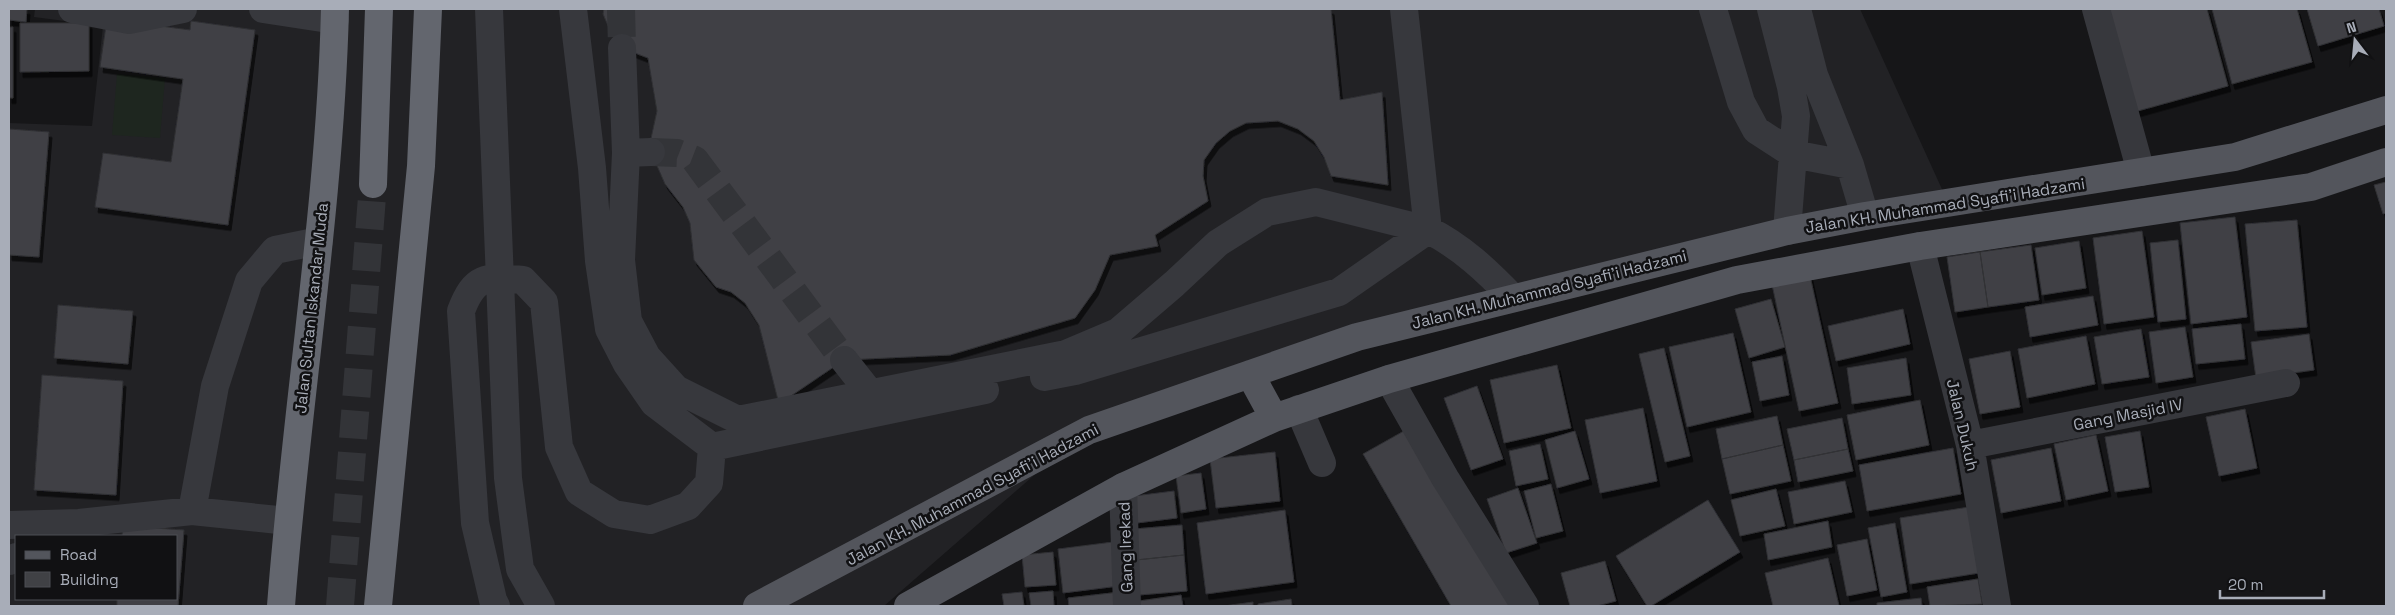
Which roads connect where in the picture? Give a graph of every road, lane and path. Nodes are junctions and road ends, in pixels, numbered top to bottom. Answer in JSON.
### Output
{"nodes":[{"id":1,"x":72,"y":9,"type":"edge"},
{"id":2,"x":183,"y":9,"type":"edge"},
{"id":3,"x":263,"y":9,"type":"edge"},
{"id":4,"x":375,"y":9,"type":"edge"},
{"id":5,"x":379,"y":9,"type":"edge"},
{"id":6,"x":428,"y":9,"type":"edge"},
{"id":7,"x":489,"y":9,"type":"edge"},
{"id":8,"x":573,"y":9,"type":"edge"},
{"id":9,"x":1404,"y":9,"type":"edge"},
{"id":10,"x":1713,"y":9,"type":"edge"},
{"id":11,"x":1771,"y":9,"type":"edge"},
{"id":12,"x":1797,"y":9,"type":"edge"},
{"id":13,"x":2096,"y":9,"type":"edge"},
{"id":14,"x":139,"y":14,"type":"edge"},
{"id":15,"x":335,"y":14,"type":"edge"},
{"id":16,"x":376,"y":39,"type":"junction"},
{"id":17,"x":622,"y":48,"type":"tunnel mouth"},
{"id":18,"x":2386,"y":110,"type":"edge"},
{"id":19,"x":1793,"y":154,"type":"junction"},
{"id":20,"x":2386,"y":162,"type":"edge"},
{"id":21,"x":1850,"y":165,"type":"junction"},
{"id":22,"x":2140,"y":172,"type":"junction"},
{"id":23,"x":373,"y":184,"type":"tunnel mouth"},
{"id":24,"x":1865,"y":216,"type":"junction"},
{"id":25,"x":1428,"y":230,"type":"junction"},
{"id":26,"x":1787,"y":231,"type":"junction"},
{"id":27,"x":318,"y":241,"type":"junction"},
{"id":28,"x":1920,"y":246,"type":"junction"},
{"id":29,"x":501,"y":278,"type":"junction"},
{"id":30,"x":1513,"y":298,"type":"junction"},
{"id":31,"x":844,"y":360,"type":"tunnel mouth"},
{"id":32,"x":1250,"y":374,"type":"junction"},
{"id":33,"x":1389,"y":379,"type":"junction"},
{"id":34,"x":2286,"y":383,"type":"dead end"},
{"id":35,"x":870,"y":394,"type":"junction"},
{"id":36,"x":1287,"y":413,"type":"junction"},
{"id":37,"x":1970,"y":446,"type":"junction"},
{"id":38,"x":712,"y":447,"type":"junction"},
{"id":39,"x":1322,"y":463,"type":"dead end"},
{"id":40,"x":1123,"y":487,"type":"junction"},
{"id":41,"x":192,"y":511,"type":"junction"},
{"id":42,"x":288,"y":521,"type":"junction"},
{"id":43,"x":79,"y":524,"type":"junction"},
{"id":44,"x":9,"y":525,"type":"edge"},
{"id":45,"x":57,"y":535,"type":"edge"},
{"id":46,"x":281,"y":606,"type":"edge"},
{"id":47,"x":378,"y":606,"type":"edge"},
{"id":48,"x":496,"y":606,"type":"edge"},
{"id":49,"x":541,"y":606,"type":"edge"},
{"id":50,"x":757,"y":606,"type":"edge"},
{"id":51,"x":908,"y":606,"type":"edge"},
{"id":52,"x":1127,"y":606,"type":"edge"},
{"id":53,"x":1525,"y":606,"type":"edge"},
{"id":54,"x":1997,"y":606,"type":"edge"}],
"edges":[{"from":1,"to":14,"type":"street"},
{"from":2,"to":14,"type":"street"},
{"from":3,"to":15,"type":"street"},
{"from":4,"to":16,"type":"highway"},
{"from":5,"to":16,"type":"highway"},
{"from":6,"to":47,"type":"highway"},
{"from":7,"to":29,"type":"street"},
{"from":8,"to":38,"type":"street"},
{"from":9,"to":25,"type":"street"},
{"from":10,"to":19,"type":"street"},
{"from":11,"to":19,"type":"street"},
{"from":12,"to":21,"type":"street"},
{"from":13,"to":22,"type":"street"},
{"from":15,"to":27,"type":"highway","name":"Jalan Sultan Iskandar Muda"},
{"from":16,"to":23,"type":"highway"},
{"from":17,"to":35,"type":"street"},
{"from":18,"to":22,"type":"main road","name":"Jalan KH. Muhammad Syafi'i Hadzami"},
{"from":19,"to":21,"type":"street"},
{"from":19,"to":26,"type":"street"},
{"from":20,"to":28,"type":"main road"},
{"from":21,"to":24,"type":"street"},
{"from":22,"to":24,"type":"main road","name":"Jalan KH. Muhammad Syafi'i Hadzami"},
{"from":24,"to":26,"type":"main road","name":"Jalan KH. Muhammad Syafi'i Hadzami"},
{"from":25,"to":30,"type":"street"},
{"from":25,"to":35,"type":"street"},
{"from":25,"to":38,"type":"street"},
{"from":26,"to":30,"type":"main road","name":"Jalan KH. Muhammad Syafi'i Hadzami"},
{"from":27,"to":41,"type":"street"},
{"from":27,"to":42,"type":"highway","name":"Jalan Sultan Iskandar Muda"},
{"from":28,"to":33,"type":"main road"},
{"from":28,"to":37,"type":"street","name":"Jalan Dukuh"},
{"from":29,"to":38,"type":"street"},
{"from":29,"to":48,"type":"street"},
{"from":29,"to":49,"type":"street"},
{"from":30,"to":32,"type":"main road","name":"Jalan KH. Muhammad Syafi'i Hadzami"},
{"from":31,"to":35,"type":"street"},
{"from":32,"to":36,"type":"main road"},
{"from":32,"to":50,"type":"main road","name":"Jalan KH. Muhammad Syafi'i Hadzami"},
{"from":33,"to":36,"type":"main road"},
{"from":33,"to":53,"type":"street"},
{"from":34,"to":37,"type":"street","name":"Gang Masjid IV"},
{"from":36,"to":39,"type":"street"},
{"from":36,"to":40,"type":"main road"},
{"from":37,"to":54,"type":"street","name":"Jalan Dukuh"},
{"from":40,"to":51,"type":"main road"},
{"from":40,"to":52,"type":"street","name":"Gang Irekad"},
{"from":41,"to":42,"type":"street"},
{"from":41,"to":43,"type":"street"},
{"from":42,"to":46,"type":"highway","name":"Jalan Sultan Iskandar Muda"},
{"from":43,"to":44,"type":"street"},
{"from":43,"to":45,"type":"street"}]}
